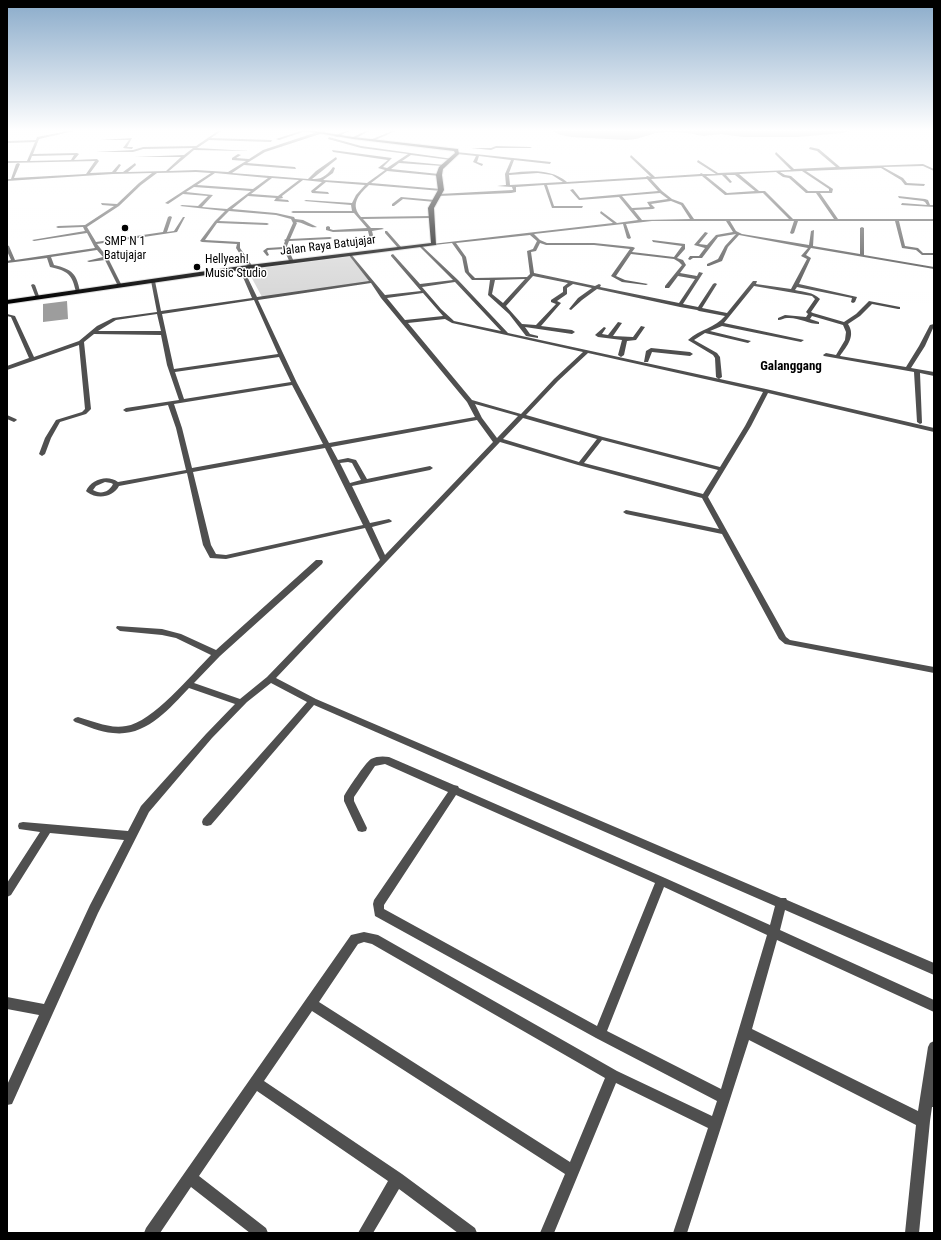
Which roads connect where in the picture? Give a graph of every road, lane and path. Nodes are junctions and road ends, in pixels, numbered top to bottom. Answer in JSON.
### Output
{"nodes":[{"id":1,"x":514,"y":186,"type":"edge"},
{"id":2,"x":137,"y":187,"type":"edge"},
{"id":3,"x":193,"y":187,"type":"edge"},
{"id":4,"x":207,"y":187,"type":"edge"},
{"id":5,"x":259,"y":187,"type":"edge"},
{"id":6,"x":292,"y":187,"type":"edge"},
{"id":7,"x":318,"y":187,"type":"edge"},
{"id":8,"x":365,"y":187,"type":"edge"},
{"id":9,"x":393,"y":187,"type":"edge"},
{"id":10,"x":440,"y":187,"type":"edge"},
{"id":11,"x":484,"y":187,"type":"dead end"},
{"id":12,"x":546,"y":187,"type":"edge"},
{"id":13,"x":656,"y":187,"type":"edge"},
{"id":14,"x":717,"y":187,"type":"edge"},
{"id":15,"x":752,"y":187,"type":"edge"},
{"id":16,"x":801,"y":187,"type":"edge"},
{"id":17,"x":827,"y":187,"type":"edge"},
{"id":18,"x":255,"y":190,"type":"junction"},
{"id":19,"x":572,"y":190,"type":"dead end"},
{"id":20,"x":184,"y":192,"type":"junction"},
{"id":21,"x":440,"y":192,"type":"junction"},
{"id":22,"x":661,"y":192,"type":"junction"},
{"id":23,"x":758,"y":192,"type":"junction"},
{"id":24,"x":817,"y":192,"type":"junction"},
{"id":25,"x":328,"y":193,"type":"dead end"},
{"id":26,"x":484,"y":194,"type":"junction"},
{"id":27,"x":248,"y":195,"type":"junction"},
{"id":28,"x":620,"y":196,"type":"junction"},
{"id":29,"x":278,"y":197,"type":"junction"},
{"id":30,"x":899,"y":197,"type":"dead end"},
{"id":31,"x":176,"y":198,"type":"junction"},
{"id":32,"x":184,"y":198,"type":"dead end"},
{"id":33,"x":316,"y":198,"type":"dead end"},
{"id":34,"x":192,"y":199,"type":"dead end"},
{"id":35,"x":207,"y":200,"type":"junction"},
{"id":36,"x":673,"y":200,"type":"junction"},
{"id":37,"x":306,"y":201,"type":"dead end"},
{"id":38,"x":436,"y":201,"type":"junction"},
{"id":39,"x":287,"y":202,"type":"dead end"},
{"id":40,"x":355,"y":202,"type":"junction"},
{"id":41,"x":167,"y":203,"type":"dead end"},
{"id":42,"x":102,"y":204,"type":"dead end"},
{"id":43,"x":902,"y":204,"type":"dead end"},
{"id":44,"x":118,"y":205,"type":"junction"},
{"id":45,"x":393,"y":205,"type":"dead end"},
{"id":46,"x":182,"y":206,"type":"dead end"},
{"id":47,"x":928,"y":206,"type":"junction"},
{"id":48,"x":934,"y":206,"type":"edge"},
{"id":49,"x":199,"y":207,"type":"junction"},
{"id":50,"x":582,"y":207,"type":"dead end"},
{"id":51,"x":280,"y":209,"type":"dead end"},
{"id":52,"x":632,"y":209,"type":"junction"},
{"id":53,"x":228,"y":210,"type":"junction"},
{"id":54,"x":293,"y":212,"type":"dead end"},
{"id":55,"x":355,"y":212,"type":"junction"},
{"id":56,"x":601,"y":212,"type":"dead end"},
{"id":57,"x":276,"y":214,"type":"junction"},
{"id":58,"x":170,"y":217,"type":"dead end"},
{"id":59,"x":431,"y":217,"type":"junction"},
{"id":60,"x":184,"y":218,"type":"dead end"},
{"id":61,"x":360,"y":218,"type":"junction"},
{"id":62,"x":293,"y":220,"type":"junction"},
{"id":63,"x":693,"y":220,"type":"junction"},
{"id":64,"x":727,"y":220,"type":"junction"},
{"id":65,"x":794,"y":220,"type":"junction"},
{"id":66,"x":837,"y":220,"type":"junction"},
{"id":67,"x":934,"y":220,"type":"edge"},
{"id":68,"x":642,"y":221,"type":"junction"},
{"id":69,"x":897,"y":221,"type":"junction"},
{"id":70,"x":216,"y":222,"type":"junction"},
{"id":71,"x":624,"y":223,"type":"junction"},
{"id":72,"x":268,"y":224,"type":"dead end"},
{"id":73,"x":616,"y":224,"type":"junction"},
{"id":74,"x":85,"y":226,"type":"junction"},
{"id":75,"x":315,"y":226,"type":"dead end"},
{"id":76,"x":58,"y":227,"type":"dead end"},
{"id":77,"x":328,"y":227,"type":"dead end"},
{"id":78,"x":382,"y":228,"type":"dead end"},
{"id":79,"x":862,"y":228,"type":"dead end"},
{"id":80,"x":370,"y":229,"type":"junction"},
{"id":81,"x":813,"y":230,"type":"dead end"},
{"id":82,"x":87,"y":232,"type":"junction"},
{"id":83,"x":386,"y":232,"type":"dead end"},
{"id":84,"x":165,"y":233,"type":"junction"},
{"id":85,"x":531,"y":233,"type":"junction"},
{"id":86,"x":706,"y":233,"type":"dead end"},
{"id":87,"x":737,"y":233,"type":"junction"},
{"id":88,"x":792,"y":233,"type":"dead end"},
{"id":89,"x":330,"y":238,"type":"dead end"},
{"id":90,"x":629,"y":238,"type":"dead end"},
{"id":91,"x":372,"y":239,"type":"dead end"},
{"id":92,"x":34,"y":240,"type":"dead end"},
{"id":93,"x":286,"y":240,"type":"junction"},
{"id":94,"x":539,"y":241,"type":"junction"},
{"id":95,"x":453,"y":242,"type":"junction"},
{"id":96,"x":837,"y":242,"type":"dead end"},
{"id":97,"x":94,"y":243,"type":"junction"},
{"id":98,"x":652,"y":243,"type":"dead end"},
{"id":99,"x":434,"y":244,"type":"junction"},
{"id":100,"x":7,"y":246,"type":"edge"},
{"id":101,"x":421,"y":246,"type":"junction"},
{"id":102,"x":811,"y":246,"type":"junction"},
{"id":103,"x":709,"y":247,"type":"junction"},
{"id":104,"x":285,"y":248,"type":"junction"},
{"id":105,"x":400,"y":248,"type":"junction"},
{"id":106,"x":98,"y":249,"type":"junction"},
{"id":107,"x":833,"y":249,"type":"junction"},
{"id":108,"x":632,"y":252,"type":"junction"},
{"id":109,"x":266,"y":254,"type":"dead end"},
{"id":110,"x":350,"y":254,"type":"junction"},
{"id":111,"x":862,"y":254,"type":"junction"},
{"id":112,"x":922,"y":254,"type":"junction"},
{"id":113,"x":934,"y":254,"type":"edge"},
{"id":114,"x":393,"y":255,"type":"dead end"},
{"id":115,"x":48,"y":256,"type":"junction"},
{"id":116,"x":106,"y":258,"type":"junction"},
{"id":117,"x":675,"y":258,"type":"junction"},
{"id":118,"x":690,"y":259,"type":"dead end"},
{"id":119,"x":13,"y":261,"type":"junction"},
{"id":120,"x":89,"y":261,"type":"dead end"},
{"id":121,"x":7,"y":262,"type":"edge"},
{"id":122,"x":292,"y":262,"type":"junction"},
{"id":123,"x":709,"y":265,"type":"dead end"},
{"id":124,"x":921,"y":265,"type":"junction"},
{"id":125,"x":251,"y":267,"type":"junction"},
{"id":126,"x":241,"y":268,"type":"junction"},
{"id":127,"x":934,"y":268,"type":"edge"},
{"id":128,"x":677,"y":274,"type":"junction"},
{"id":129,"x":530,"y":276,"type":"junction"},
{"id":130,"x":494,"y":278,"type":"junction"},
{"id":131,"x":153,"y":281,"type":"junction"},
{"id":132,"x":456,"y":281,"type":"junction"},
{"id":133,"x":372,"y":282,"type":"junction"},
{"id":134,"x":573,"y":282,"type":"junction"},
{"id":135,"x":601,"y":283,"type":"dead end"},
{"id":136,"x":646,"y":284,"type":"dead end"},
{"id":137,"x":715,"y":284,"type":"dead end"},
{"id":138,"x":33,"y":285,"type":"dead end"},
{"id":139,"x":796,"y":285,"type":"junction"},
{"id":140,"x":120,"y":286,"type":"junction"},
{"id":141,"x":418,"y":286,"type":"junction"},
{"id":142,"x":596,"y":287,"type":"junction"},
{"id":143,"x":667,"y":287,"type":"dead end"},
{"id":144,"x":792,"y":291,"type":"junction"},
{"id":145,"x":78,"y":292,"type":"junction"},
{"id":146,"x":423,"y":292,"type":"junction"},
{"id":147,"x":383,"y":296,"type":"junction"},
{"id":148,"x":38,"y":298,"type":"junction"},
{"id":149,"x":256,"y":299,"type":"junction"},
{"id":150,"x":7,"y":302,"type":"edge"},
{"id":151,"x":853,"y":302,"type":"dead end"},
{"id":152,"x":504,"y":305,"type":"junction"},
{"id":153,"x":680,"y":306,"type":"junction"},
{"id":154,"x":898,"y":308,"type":"dead end"},
{"id":155,"x":571,"y":309,"type":"dead end"},
{"id":156,"x":699,"y":310,"type":"junction"},
{"id":157,"x":160,"y":312,"type":"junction"},
{"id":158,"x":811,"y":314,"type":"junction"},
{"id":159,"x":7,"y":315,"type":"edge"},
{"id":160,"x":728,"y":315,"type":"junction"},
{"id":161,"x":446,"y":317,"type":"junction"},
{"id":162,"x":780,"y":319,"type":"dead end"},
{"id":163,"x":806,"y":319,"type":"junction"},
{"id":164,"x":404,"y":322,"type":"junction"},
{"id":165,"x":620,"y":323,"type":"dead end"},
{"id":166,"x":817,"y":323,"type":"dead end"},
{"id":167,"x":721,"y":324,"type":"junction"},
{"id":168,"x":845,"y":324,"type":"junction"},
{"id":169,"x":522,"y":325,"type":"junction"},
{"id":170,"x":934,"y":325,"type":"edge"},
{"id":171,"x":537,"y":327,"type":"junction"},
{"id":172,"x":643,"y":327,"type":"dead end"},
{"id":173,"x":604,"y":328,"type":"dead end"},
{"id":174,"x":94,"y":332,"type":"junction"},
{"id":175,"x":572,"y":332,"type":"dead end"},
{"id":176,"x":706,"y":332,"type":"junction"},
{"id":177,"x":162,"y":333,"type":"junction"},
{"id":178,"x":507,"y":334,"type":"junction"},
{"id":179,"x":610,"y":337,"type":"junction"},
{"id":180,"x":625,"y":339,"type":"junction"},
{"id":181,"x":801,"y":340,"type":"dead end"},
{"id":182,"x":748,"y":341,"type":"dead end"},
{"id":183,"x":81,"y":342,"type":"junction"},
{"id":184,"x":587,"y":351,"type":"junction"},
{"id":185,"x":690,"y":354,"type":"dead end"},
{"id":186,"x":280,"y":355,"type":"junction"},
{"id":187,"x":621,"y":355,"type":"junction"},
{"id":188,"x":826,"y":355,"type":"dead end"},
{"id":189,"x":837,"y":357,"type":"junction"},
{"id":190,"x":32,"y":359,"type":"junction"},
{"id":191,"x":646,"y":361,"type":"junction"},
{"id":192,"x":7,"y":368,"type":"edge"},
{"id":193,"x":907,"y":370,"type":"junction"},
{"id":194,"x":172,"y":371,"type":"junction"},
{"id":195,"x":917,"y":371,"type":"junction"},
{"id":196,"x":934,"y":374,"type":"edge"},
{"id":197,"x":719,"y":377,"type":"junction"},
{"id":198,"x":294,"y":383,"type":"junction"},
{"id":199,"x":766,"y":391,"type":"junction"},
{"id":200,"x":182,"y":400,"type":"junction"},
{"id":201,"x":470,"y":401,"type":"junction"},
{"id":202,"x":170,"y":402,"type":"junction"},
{"id":203,"x":126,"y":410,"type":"dead end"},
{"id":204,"x":522,"y":416,"type":"junction"},
{"id":205,"x":7,"y":417,"type":"edge"},
{"id":206,"x":478,"y":418,"type":"junction"},
{"id":207,"x":14,"y":420,"type":"dead end"},
{"id":208,"x":920,"y":422,"type":"junction"},
{"id":209,"x":934,"y":424,"type":"edge"},
{"id":210,"x":934,"y":430,"type":"edge"},
{"id":211,"x":601,"y":438,"type":"junction"},
{"id":212,"x":498,"y":442,"type":"junction"},
{"id":213,"x":326,"y":447,"type":"junction"},
{"id":214,"x":42,"y":454,"type":"dead end"},
{"id":215,"x":335,"y":462,"type":"junction"},
{"id":216,"x":580,"y":464,"type":"junction"},
{"id":217,"x":430,"y":468,"type":"dead end"},
{"id":218,"x":722,"y":469,"type":"junction"},
{"id":219,"x":189,"y":472,"type":"junction"},
{"id":220,"x":365,"y":482,"type":"junction"},
{"id":221,"x":117,"y":484,"type":"dead end"},
{"id":222,"x":348,"y":485,"type":"junction"},
{"id":223,"x":705,"y":496,"type":"junction"},
{"id":224,"x":626,"y":512,"type":"dead end"},
{"id":225,"x":389,"y":521,"type":"dead end"},
{"id":226,"x":368,"y":526,"type":"junction"},
{"id":227,"x":724,"y":532,"type":"junction"},
{"id":228,"x":384,"y":560,"type":"junction"},
{"id":229,"x":319,"y":562,"type":"dead end"},
{"id":230,"x":120,"y":628,"type":"dead end"},
{"id":231,"x":217,"y":654,"type":"junction"},
{"id":232,"x":934,"y":670,"type":"edge"},
{"id":233,"x":270,"y":679,"type":"junction"},
{"id":234,"x":188,"y":684,"type":"junction"},
{"id":235,"x":313,"y":701,"type":"junction"},
{"id":236,"x":241,"y":704,"type":"junction"},
{"id":237,"x":78,"y":720,"type":"dead end"},
{"id":238,"x":455,"y":790,"type":"junction"},
{"id":239,"x":206,"y":822,"type":"dead end"},
{"id":240,"x":24,"y":826,"type":"dead end"},
{"id":241,"x":48,"y":828,"type":"junction"},
{"id":242,"x":362,"y":828,"type":"dead end"},
{"id":243,"x":131,"y":836,"type":"junction"},
{"id":244,"x":661,"y":882,"type":"junction"},
{"id":245,"x":7,"y":892,"type":"edge"},
{"id":246,"x":782,"y":902,"type":"junction"},
{"id":247,"x":774,"y":934,"type":"junction"},
{"id":248,"x":934,"y":969,"type":"edge"},
{"id":249,"x":7,"y":1003,"type":"edge"},
{"id":250,"x":310,"y":1003,"type":"junction"},
{"id":251,"x":934,"y":1006,"type":"edge"},
{"id":252,"x":47,"y":1011,"type":"junction"},
{"id":253,"x":745,"y":1032,"type":"junction"},
{"id":254,"x":600,"y":1034,"type":"junction"},
{"id":255,"x":934,"y":1047,"type":"edge"},
{"id":256,"x":612,"y":1075,"type":"junction"},
{"id":257,"x":256,"y":1083,"type":"junction"},
{"id":258,"x":724,"y":1098,"type":"junction"},
{"id":259,"x":7,"y":1099,"type":"edge"},
{"id":260,"x":930,"y":1099,"type":"edge"},
{"id":261,"x":923,"y":1122,"type":"junction"},
{"id":262,"x":716,"y":1125,"type":"junction"},
{"id":263,"x":572,"y":1170,"type":"junction"},
{"id":264,"x":190,"y":1177,"type":"junction"},
{"id":265,"x":397,"y":1179,"type":"junction"},
{"id":266,"x":151,"y":1233,"type":"edge"},
{"id":267,"x":261,"y":1233,"type":"edge"},
{"id":268,"x":365,"y":1233,"type":"edge"},
{"id":269,"x":470,"y":1233,"type":"edge"},
{"id":270,"x":547,"y":1233,"type":"edge"},
{"id":271,"x":680,"y":1233,"type":"edge"},
{"id":272,"x":912,"y":1233,"type":"edge"}],
"edges":[{"from":1,"to":26,"type":"street"},
{"from":2,"to":44,"type":"street"},
{"from":3,"to":20,"type":"street"},
{"from":4,"to":18,"type":"street"},
{"from":5,"to":18,"type":"street"},
{"from":6,"to":29,"type":"street"},
{"from":7,"to":25,"type":"street"},
{"from":8,"to":40,"type":"street"},
{"from":9,"to":21,"type":"street"},
{"from":10,"to":21,"type":"highway"},
{"from":11,"to":26,"type":"street"},
{"from":12,"to":50,"type":"street"},
{"from":13,"to":22,"type":"street"},
{"from":14,"to":23,"type":"street"},
{"from":15,"to":23,"type":"street"},
{"from":16,"to":24,"type":"street"},
{"from":17,"to":24,"type":"street"},
{"from":18,"to":27,"type":"street"},
{"from":19,"to":28,"type":"street"},
{"from":20,"to":31,"type":"street"},
{"from":20,"to":35,"type":"street"},
{"from":21,"to":26,"type":"street"},
{"from":21,"to":38,"type":"highway"},
{"from":22,"to":28,"type":"street"},
{"from":22,"to":36,"type":"street"},
{"from":23,"to":65,"type":"street"},
{"from":24,"to":66,"type":"street"},
{"from":27,"to":29,"type":"street"},
{"from":27,"to":53,"type":"street"},
{"from":28,"to":52,"type":"street"},
{"from":29,"to":39,"type":"street"},
{"from":30,"to":47,"type":"street"},
{"from":31,"to":32,"type":"street"},
{"from":31,"to":41,"type":"street"},
{"from":33,"to":40,"type":"street"},
{"from":34,"to":35,"type":"street"},
{"from":35,"to":49,"type":"street"},
{"from":36,"to":52,"type":"street"},
{"from":36,"to":63,"type":"street"},
{"from":37,"to":40,"type":"street"},
{"from":38,"to":45,"type":"street"},
{"from":38,"to":59,"type":"highway"},
{"from":40,"to":55,"type":"street"},
{"from":42,"to":44,"type":"street"},
{"from":43,"to":47,"type":"street"},
{"from":44,"to":74,"type":"street"},
{"from":46,"to":49,"type":"street"},
{"from":47,"to":48,"type":"street"},
{"from":49,"to":53,"type":"street"},
{"from":51,"to":57,"type":"street"},
{"from":52,"to":68,"type":"street"},
{"from":53,"to":57,"type":"street"},
{"from":53,"to":70,"type":"street"},
{"from":54,"to":55,"type":"street"},
{"from":55,"to":61,"type":"street"},
{"from":56,"to":73,"type":"street"},
{"from":57,"to":62,"type":"street"},
{"from":58,"to":84,"type":"street"},
{"from":59,"to":61,"type":"street"},
{"from":59,"to":99,"type":"highway"},
{"from":60,"to":84,"type":"street"},
{"from":61,"to":80,"type":"street"},
{"from":62,"to":75,"type":"street"},
{"from":62,"to":93,"type":"street"},
{"from":63,"to":64,"type":"street"},
{"from":63,"to":68,"type":"street"},
{"from":64,"to":65,"type":"street"},
{"from":64,"to":87,"type":"street"},
{"from":65,"to":66,"type":"street"},
{"from":65,"to":88,"type":"street"},
{"from":66,"to":69,"type":"street"},
{"from":67,"to":69,"type":"street"},
{"from":68,"to":71,"type":"street"},
{"from":69,"to":112,"type":"street"},
{"from":70,"to":72,"type":"street"},
{"from":70,"to":125,"type":"street"},
{"from":71,"to":73,"type":"street"},
{"from":71,"to":90,"type":"street"},
{"from":73,"to":85,"type":"street"},
{"from":74,"to":76,"type":"street"},
{"from":74,"to":82,"type":"street"},
{"from":77,"to":80,"type":"street"},
{"from":78,"to":80,"type":"street"},
{"from":79,"to":111,"type":"street"},
{"from":80,"to":91,"type":"street"},
{"from":81,"to":102,"type":"street"},
{"from":82,"to":92,"type":"street"},
{"from":82,"to":97,"type":"street"},
{"from":83,"to":105,"type":"street"},
{"from":84,"to":97,"type":"street"},
{"from":85,"to":94,"type":"street"},
{"from":85,"to":95,"type":"street"},
{"from":86,"to":103,"type":"street"},
{"from":87,"to":102,"type":"street"},
{"from":87,"to":103,"type":"street"},
{"from":87,"to":123,"type":"street"},
{"from":89,"to":93,"type":"street"},
{"from":93,"to":104,"type":"street"},
{"from":94,"to":108,"type":"street"},
{"from":94,"to":129,"type":"street"},
{"from":95,"to":99,"type":"street"},
{"from":95,"to":130,"type":"street"},
{"from":96,"to":107,"type":"street"},
{"from":97,"to":106,"type":"street"},
{"from":98,"to":117,"type":"street"},
{"from":99,"to":101,"type":"highway","name":"Jalan Raya Batujajar"},
{"from":100,"to":119,"type":"street"},
{"from":101,"to":105,"type":"highway","name":"Jalan Raya Batujajar"},
{"from":101,"to":132,"type":"street"},
{"from":102,"to":107,"type":"street"},
{"from":102,"to":139,"type":"street"},
{"from":103,"to":118,"type":"street"},
{"from":104,"to":109,"type":"street"},
{"from":104,"to":122,"type":"street"},
{"from":105,"to":110,"type":"highway","name":"Jalan Raya Batujajar"},
{"from":106,"to":115,"type":"street"},
{"from":106,"to":116,"type":"street"},
{"from":107,"to":111,"type":"street"},
{"from":108,"to":117,"type":"street"},
{"from":108,"to":136,"type":"street"},
{"from":110,"to":122,"type":"highway","name":"Jalan Raya Batujajar"},
{"from":110,"to":133,"type":"street"},
{"from":111,"to":124,"type":"street"},
{"from":112,"to":113,"type":"street"},
{"from":112,"to":124,"type":"street"},
{"from":114,"to":141,"type":"street"},
{"from":115,"to":119,"type":"street"},
{"from":115,"to":145,"type":"street"},
{"from":116,"to":120,"type":"street"},
{"from":116,"to":140,"type":"street"},
{"from":117,"to":128,"type":"street"},
{"from":119,"to":121,"type":"street"},
{"from":122,"to":125,"type":"highway","name":"Jalan Raya Batujajar"},
{"from":124,"to":127,"type":"street"},
{"from":125,"to":126,"type":"highway","name":"Jalan Raya Batujajar"},
{"from":126,"to":131,"type":"highway","name":"Jalan Raya Batujajar"},
{"from":126,"to":149,"type":"street"},
{"from":128,"to":143,"type":"street"},
{"from":128,"to":153,"type":"street"},
{"from":129,"to":130,"type":"street"},
{"from":129,"to":134,"type":"street"},
{"from":129,"to":152,"type":"street"},
{"from":130,"to":152,"type":"street"},
{"from":131,"to":140,"type":"highway","name":"Jalan Raya Batujajar"},
{"from":131,"to":157,"type":"street"},
{"from":132,"to":141,"type":"street"},
{"from":132,"to":178,"type":"street"},
{"from":133,"to":147,"type":"street"},
{"from":133,"to":149,"type":"street"},
{"from":134,"to":142,"type":"street"},
{"from":134,"to":171,"type":"street"},
{"from":135,"to":142,"type":"street"},
{"from":137,"to":156,"type":"street"},
{"from":138,"to":148,"type":"street"},
{"from":139,"to":144,"type":"street"},
{"from":139,"to":151,"type":"street"},
{"from":140,"to":145,"type":"highway","name":"Jalan Raya Batujajar"},
{"from":141,"to":146,"type":"street"},
{"from":142,"to":153,"type":"street"},
{"from":142,"to":155,"type":"street"},
{"from":144,"to":158,"type":"street"},
{"from":144,"to":160,"type":"street"},
{"from":145,"to":148,"type":"highway","name":"Jalan Raya Batujajar"},
{"from":146,"to":147,"type":"street"},
{"from":146,"to":161,"type":"street"},
{"from":147,"to":164,"type":"street"},
{"from":148,"to":150,"type":"highway","name":"Jalan Raya Batujajar"},
{"from":149,"to":157,"type":"street"},
{"from":149,"to":186,"type":"street"},
{"from":152,"to":169,"type":"street"},
{"from":153,"to":156,"type":"street"},
{"from":154,"to":168,"type":"street"},
{"from":156,"to":160,"type":"street"},
{"from":157,"to":174,"type":"street"},
{"from":157,"to":177,"type":"street"},
{"from":158,"to":163,"type":"street"},
{"from":158,"to":168,"type":"street"},
{"from":159,"to":190,"type":"street"},
{"from":160,"to":167,"type":"street"},
{"from":161,"to":164,"type":"street"},
{"from":161,"to":178,"type":"street"},
{"from":162,"to":163,"type":"street"},
{"from":163,"to":166,"type":"street"},
{"from":164,"to":201,"type":"street"},
{"from":165,"to":179,"type":"street"},
{"from":167,"to":176,"type":"street"},
{"from":167,"to":181,"type":"street"},
{"from":168,"to":189,"type":"street"},
{"from":169,"to":171,"type":"street"},
{"from":169,"to":187,"type":"street"},
{"from":170,"to":193,"type":"street"},
{"from":171,"to":175,"type":"street"},
{"from":172,"to":180,"type":"street"},
{"from":173,"to":179,"type":"street"},
{"from":174,"to":177,"type":"street"},
{"from":174,"to":183,"type":"street"},
{"from":176,"to":182,"type":"street"},
{"from":176,"to":197,"type":"street"},
{"from":177,"to":194,"type":"street"},
{"from":178,"to":184,"type":"street"},
{"from":179,"to":180,"type":"street"},
{"from":180,"to":187,"type":"street"},
{"from":183,"to":190,"type":"street"},
{"from":183,"to":214,"type":"street"},
{"from":184,"to":199,"type":"street"},
{"from":184,"to":204,"type":"street"},
{"from":185,"to":191,"type":"street"},
{"from":186,"to":194,"type":"street"},
{"from":186,"to":198,"type":"street"},
{"from":187,"to":191,"type":"street"},
{"from":188,"to":189,"type":"street"},
{"from":189,"to":193,"type":"street"},
{"from":190,"to":192,"type":"street"},
{"from":191,"to":197,"type":"street"},
{"from":193,"to":195,"type":"street"},
{"from":194,"to":200,"type":"street"},
{"from":195,"to":196,"type":"street"},
{"from":195,"to":208,"type":"street"},
{"from":197,"to":208,"type":"street"},
{"from":198,"to":200,"type":"street"},
{"from":198,"to":213,"type":"street"},
{"from":199,"to":210,"type":"street"},
{"from":199,"to":218,"type":"street"},
{"from":200,"to":202,"type":"street"},
{"from":201,"to":204,"type":"street"},
{"from":201,"to":206,"type":"street"},
{"from":202,"to":203,"type":"street"},
{"from":202,"to":219,"type":"street"},
{"from":204,"to":211,"type":"street"},
{"from":204,"to":212,"type":"street"},
{"from":205,"to":207,"type":"street"},
{"from":206,"to":212,"type":"street"},
{"from":206,"to":213,"type":"street"},
{"from":208,"to":209,"type":"street"},
{"from":211,"to":216,"type":"street"},
{"from":211,"to":218,"type":"street"},
{"from":212,"to":216,"type":"street"},
{"from":212,"to":228,"type":"street"},
{"from":213,"to":215,"type":"street"},
{"from":213,"to":219,"type":"street"},
{"from":215,"to":220,"type":"street"},
{"from":215,"to":222,"type":"street"},
{"from":216,"to":223,"type":"street"},
{"from":217,"to":220,"type":"street"},
{"from":218,"to":223,"type":"street"},
{"from":219,"to":221,"type":"street"},
{"from":219,"to":226,"type":"street"},
{"from":220,"to":222,"type":"street"},
{"from":222,"to":226,"type":"street"},
{"from":223,"to":227,"type":"street"},
{"from":224,"to":227,"type":"street"},
{"from":225,"to":226,"type":"street"},
{"from":226,"to":228,"type":"street"},
{"from":227,"to":232,"type":"street"},
{"from":228,"to":233,"type":"street"},
{"from":229,"to":231,"type":"street"},
{"from":230,"to":231,"type":"street"},
{"from":231,"to":234,"type":"street"},
{"from":233,"to":235,"type":"street"},
{"from":233,"to":236,"type":"street"},
{"from":234,"to":236,"type":"street"},
{"from":234,"to":237,"type":"street"},
{"from":235,"to":239,"type":"street"},
{"from":235,"to":246,"type":"street"},
{"from":236,"to":243,"type":"street"},
{"from":238,"to":242,"type":"street"},
{"from":238,"to":244,"type":"street"},
{"from":238,"to":254,"type":"street"},
{"from":240,"to":241,"type":"street"},
{"from":241,"to":243,"type":"street"},
{"from":241,"to":245,"type":"street"},
{"from":243,"to":252,"type":"street"},
{"from":244,"to":247,"type":"street"},
{"from":244,"to":254,"type":"street"},
{"from":246,"to":247,"type":"street"},
{"from":246,"to":248,"type":"street"},
{"from":247,"to":251,"type":"street"},
{"from":247,"to":253,"type":"street"},
{"from":249,"to":252,"type":"street"},
{"from":250,"to":256,"type":"street"},
{"from":250,"to":257,"type":"street"},
{"from":250,"to":263,"type":"street"},
{"from":252,"to":259,"type":"street"},
{"from":253,"to":258,"type":"street"},
{"from":253,"to":261,"type":"street"},
{"from":254,"to":258,"type":"street"},
{"from":255,"to":260,"type":"street"},
{"from":256,"to":262,"type":"street"},
{"from":256,"to":263,"type":"street"},
{"from":257,"to":264,"type":"street"},
{"from":257,"to":265,"type":"street"},
{"from":258,"to":262,"type":"street"},
{"from":260,"to":261,"type":"street"},
{"from":261,"to":272,"type":"street"},
{"from":262,"to":271,"type":"street"},
{"from":263,"to":270,"type":"street"},
{"from":264,"to":266,"type":"street"},
{"from":264,"to":267,"type":"street"},
{"from":265,"to":268,"type":"street"},
{"from":265,"to":269,"type":"street"}]}
